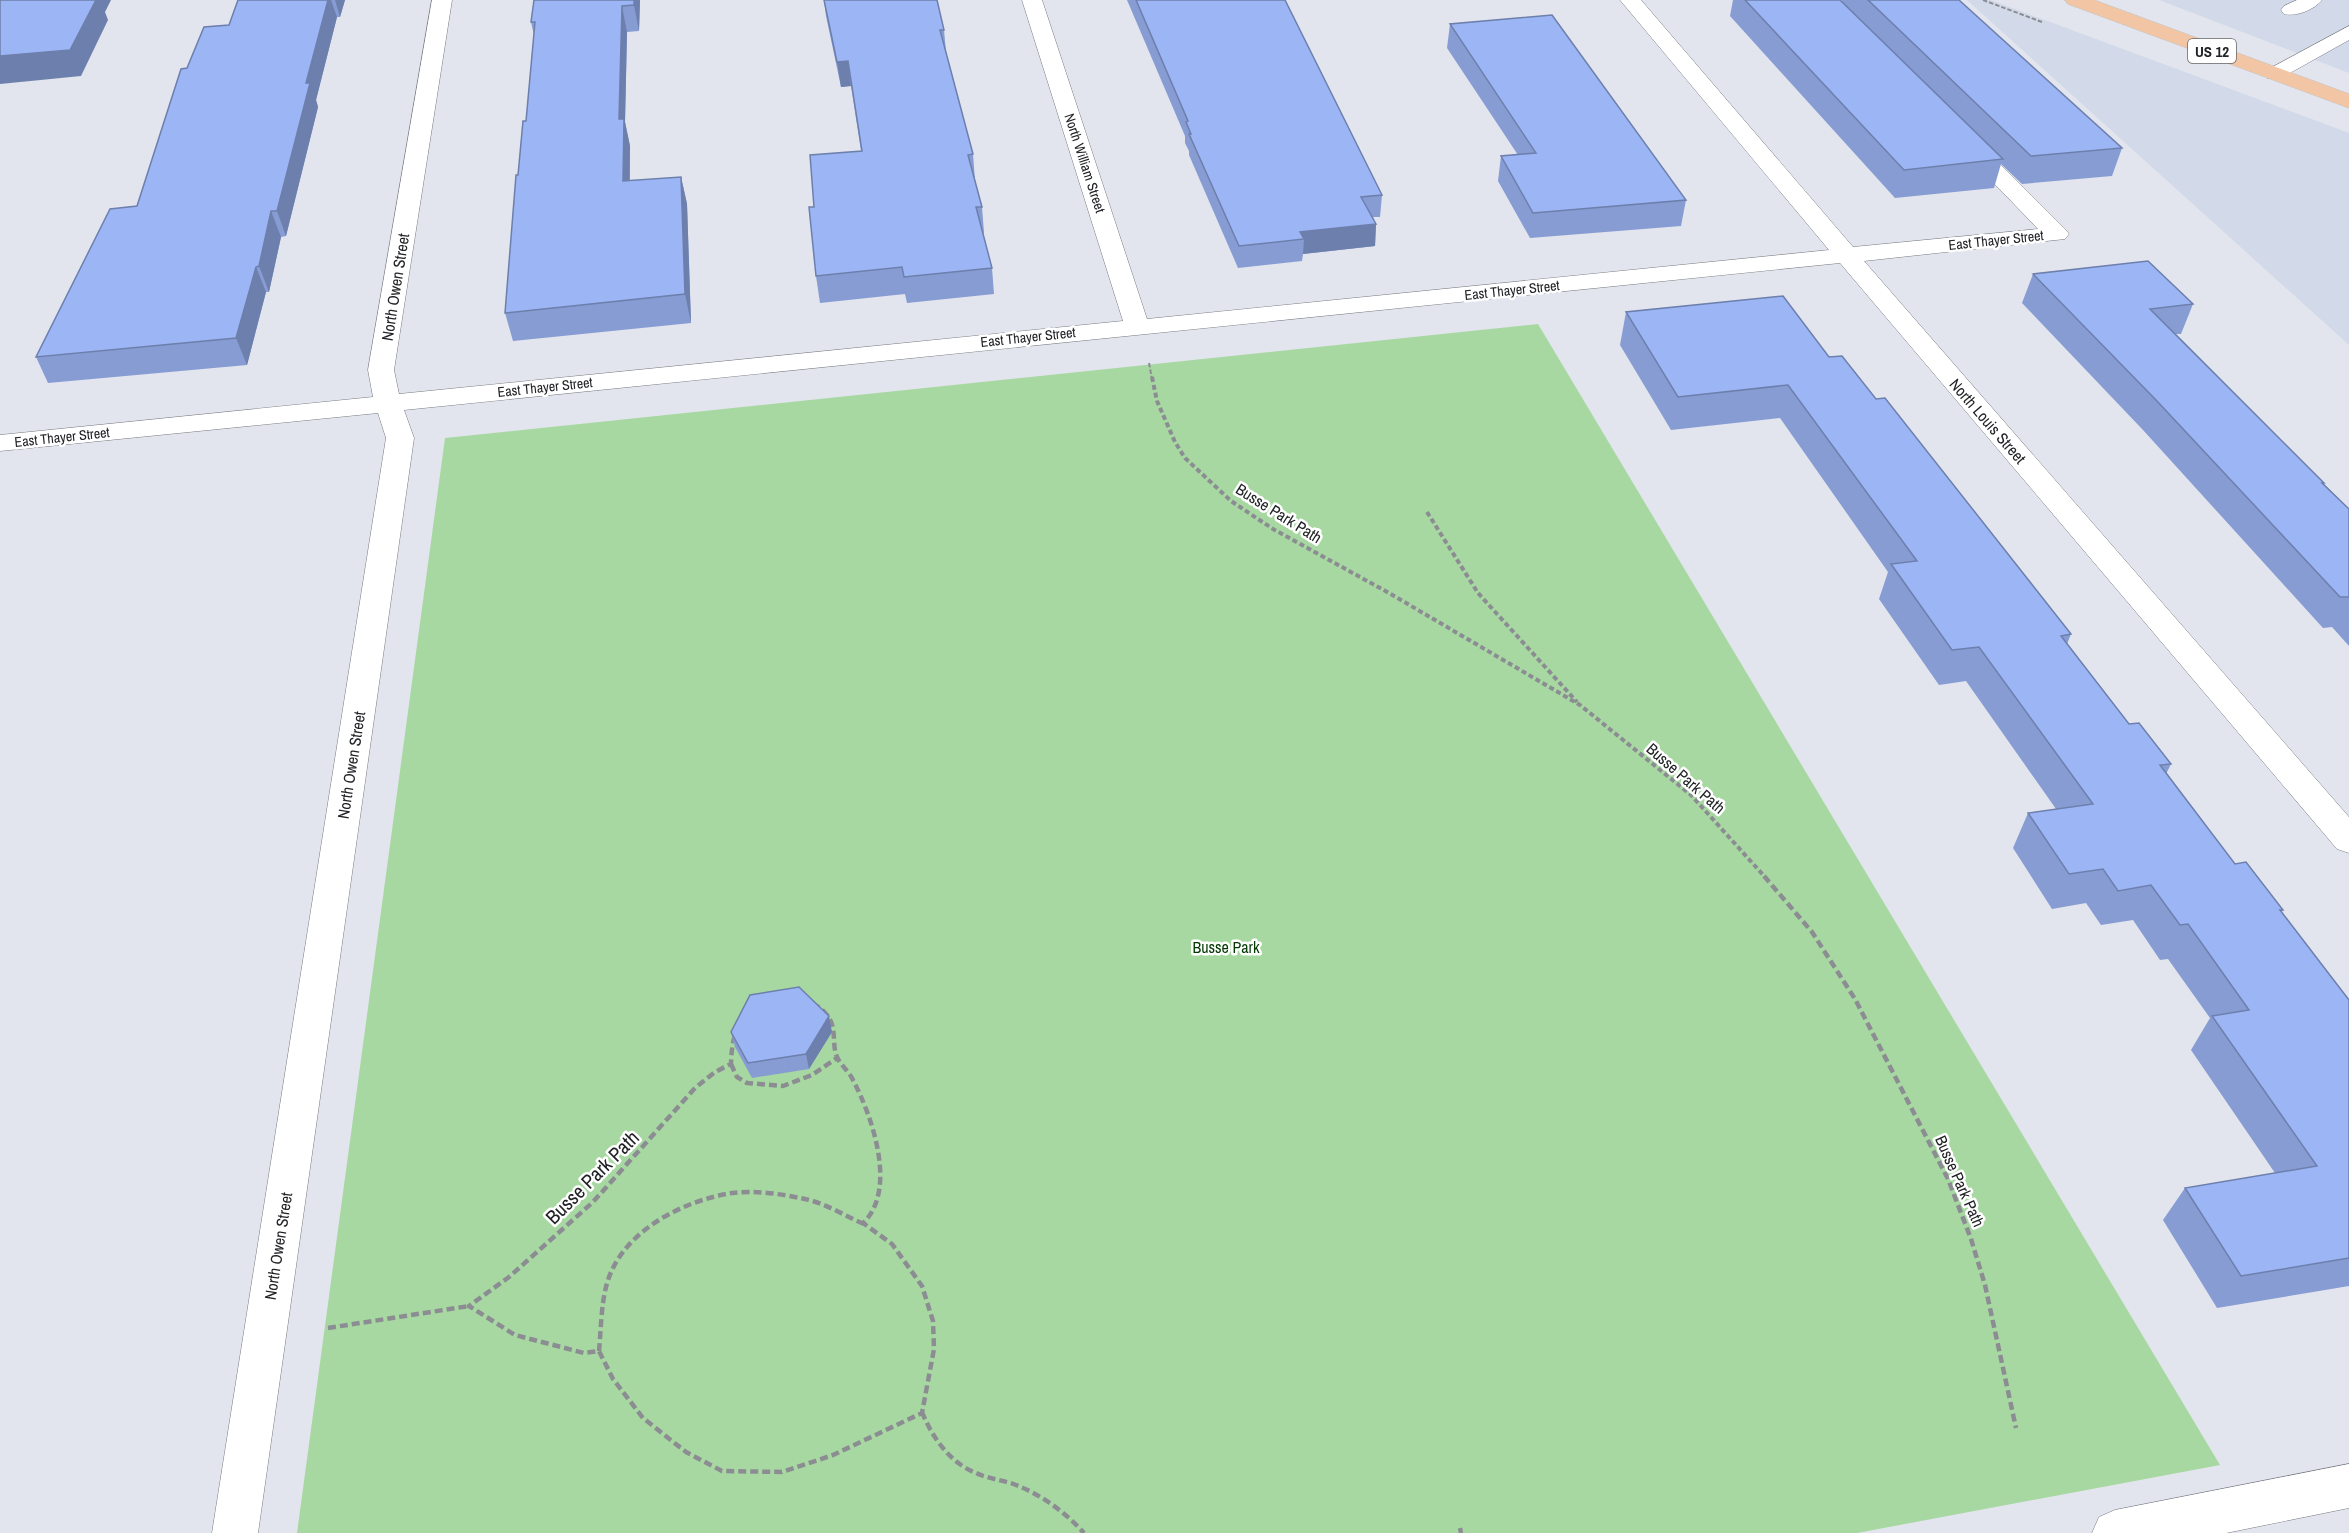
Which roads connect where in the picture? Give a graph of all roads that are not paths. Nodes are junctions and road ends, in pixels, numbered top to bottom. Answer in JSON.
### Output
{"nodes":[{"id":1,"x":442,"y":0,"type":"edge"},
{"id":2,"x":1032,"y":0,"type":"edge"},
{"id":3,"x":1630,"y":0,"type":"edge"},
{"id":4,"x":2076,"y":0,"type":"edge"},
{"id":5,"x":2312,"y":0,"type":"edge"},
{"id":6,"x":2291,"y":10,"type":"dead end"},
{"id":7,"x":2349,"y":32,"type":"edge"},
{"id":8,"x":2274,"y":74,"type":"junction"},
{"id":9,"x":2349,"y":101,"type":"edge"},
{"id":10,"x":1955,"y":133,"type":"edge"},
{"id":11,"x":1846,"y":255,"type":"junction"},
{"id":12,"x":1137,"y":326,"type":"junction"},
{"id":13,"x":388,"y":404,"type":"junction"},
{"id":14,"x":0,"y":443,"type":"edge"},
{"id":15,"x":2349,"y":840,"type":"edge"},
{"id":16,"x":2349,"y":1486,"type":"edge"},
{"id":17,"x":235,"y":1533,"type":"edge"},
{"id":18,"x":2115,"y":1533,"type":"edge"}],
"edges":[{"from":1,"to":13,"type":"street","name":"North Owen Street"},
{"from":2,"to":12,"type":"street","name":"North William Street"},
{"from":3,"to":11,"type":"street","name":"North Louis Street"},
{"from":4,"to":8,"type":"main road","number":"US 12"},
{"from":5,"to":6,"type":"lane"},
{"from":7,"to":8,"type":"lane"},
{"from":8,"to":9,"type":"main road","number":"US 12"},
{"from":10,"to":11,"type":"street","name":"East Thayer Street"},
{"from":11,"to":12,"type":"street","name":"East Thayer Street"},
{"from":11,"to":15,"type":"street","name":"North Louis Street"},
{"from":12,"to":13,"type":"street","name":"East Thayer Street"},
{"from":13,"to":14,"type":"street","name":"East Thayer Street"},
{"from":13,"to":17,"type":"street","name":"North Owen Street"},
{"from":16,"to":18,"type":"street"}]}
